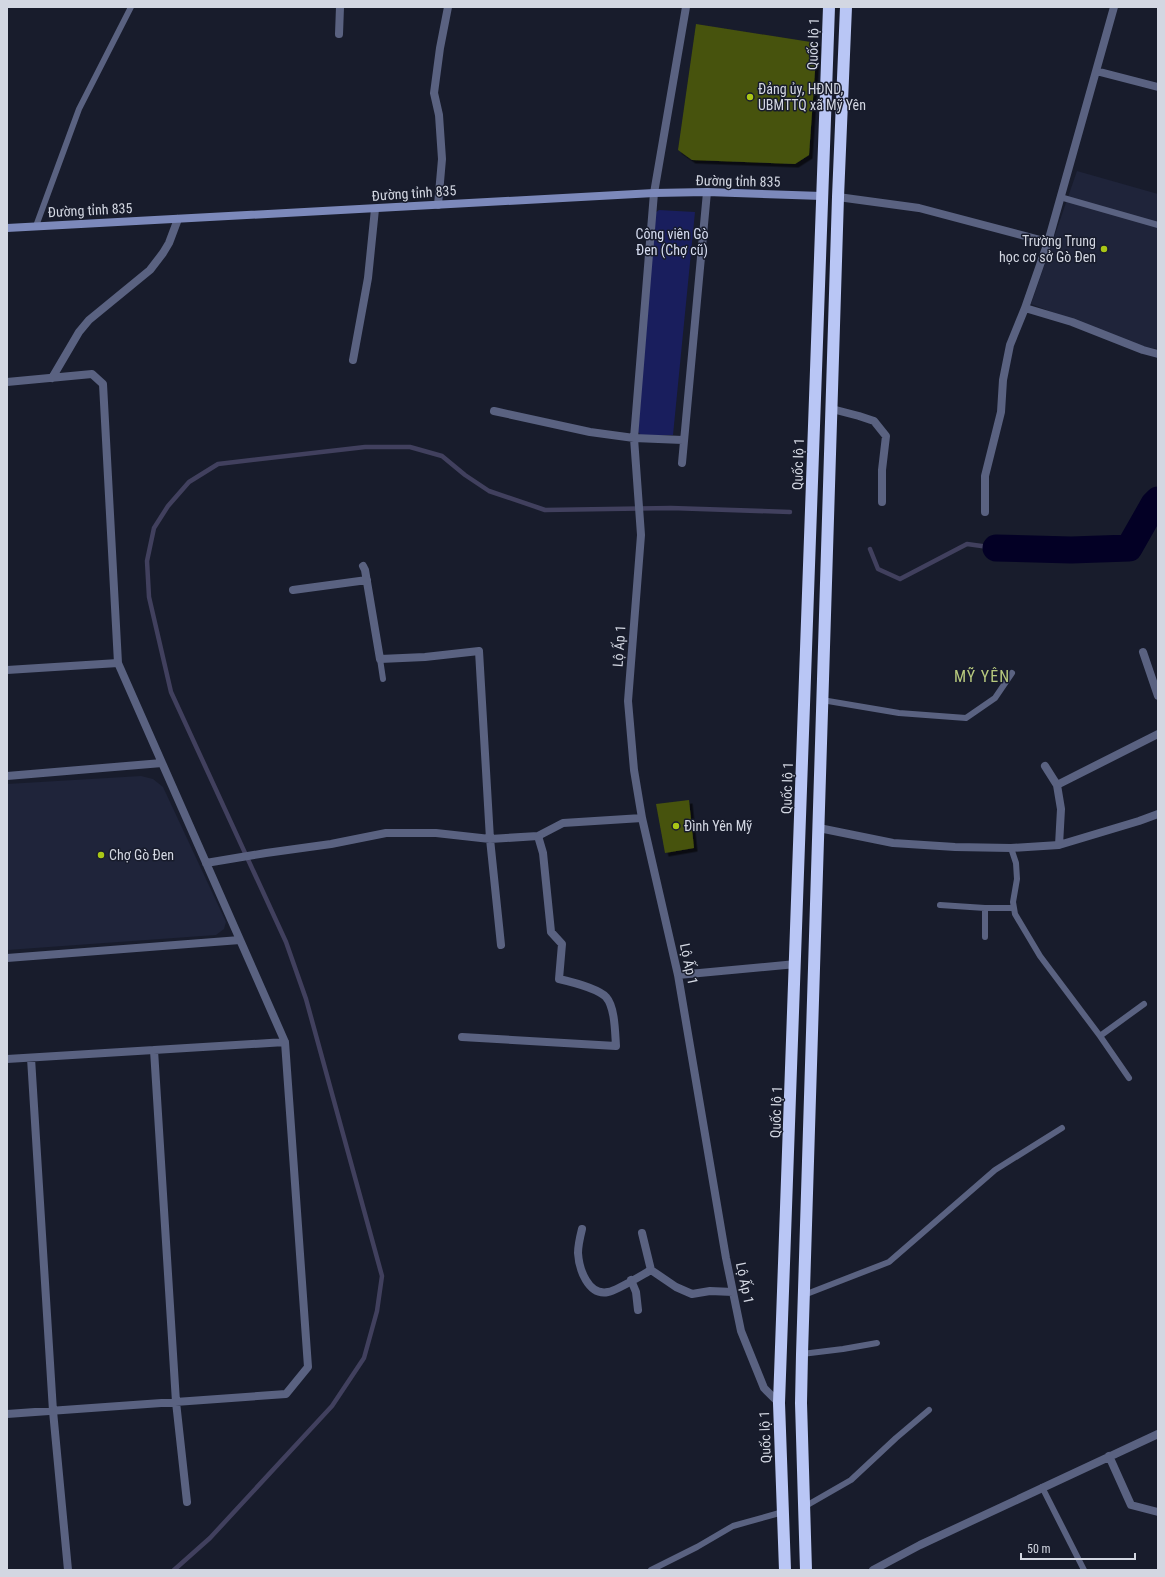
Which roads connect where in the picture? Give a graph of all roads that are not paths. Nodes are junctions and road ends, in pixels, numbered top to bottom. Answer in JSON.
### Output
{"nodes":[{"id":1,"x":131,"y":7,"type":"edge"},
{"id":2,"x":340,"y":7,"type":"edge"},
{"id":3,"x":448,"y":7,"type":"edge"},
{"id":4,"x":686,"y":7,"type":"edge"},
{"id":5,"x":829,"y":7,"type":"edge"},
{"id":6,"x":846,"y":7,"type":"edge"},
{"id":7,"x":1114,"y":7,"type":"edge"},
{"id":8,"x":339,"y":34,"type":"dead end"},
{"id":9,"x":1096,"y":71,"type":"junction"},
{"id":10,"x":1158,"y":88,"type":"edge"},
{"id":11,"x":707,"y":192,"type":"junction"},
{"id":12,"x":654,"y":193,"type":"junction"},
{"id":13,"x":822,"y":196,"type":"junction"},
{"id":14,"x":838,"y":198,"type":"junction"},
{"id":15,"x":1060,"y":198,"type":"junction"},
{"id":16,"x":438,"y":205,"type":"junction"},
{"id":17,"x":375,"y":209,"type":"junction"},
{"id":18,"x":178,"y":219,"type":"junction"},
{"id":19,"x":1158,"y":225,"type":"edge"},
{"id":20,"x":36,"y":226,"type":"junction"},
{"id":21,"x":7,"y":228,"type":"edge"},
{"id":22,"x":1048,"y":242,"type":"junction"},
{"id":23,"x":1025,"y":308,"type":"junction"},
{"id":24,"x":1158,"y":354,"type":"edge"},
{"id":25,"x":353,"y":360,"type":"dead end"},
{"id":26,"x":52,"y":378,"type":"junction"},
{"id":27,"x":7,"y":382,"type":"edge"},
{"id":28,"x":832,"y":409,"type":"junction"},
{"id":29,"x":494,"y":411,"type":"dead end"},
{"id":30,"x":634,"y":438,"type":"junction"},
{"id":31,"x":684,"y":440,"type":"junction"},
{"id":32,"x":682,"y":463,"type":"dead end"},
{"id":33,"x":882,"y":502,"type":"dead end"},
{"id":34,"x":985,"y":512,"type":"dead end"},
{"id":35,"x":362,"y":566,"type":"dead end"},
{"id":36,"x":366,"y":580,"type":"junction"},
{"id":37,"x":293,"y":590,"type":"dead end"},
{"id":38,"x":1143,"y":652,"type":"dead end"},
{"id":39,"x":380,"y":659,"type":"junction"},
{"id":40,"x":118,"y":663,"type":"junction"},
{"id":41,"x":7,"y":670,"type":"edge"},
{"id":42,"x":1012,"y":673,"type":"dead end"},
{"id":43,"x":383,"y":679,"type":"dead end"},
{"id":44,"x":1158,"y":696,"type":"edge"},
{"id":45,"x":822,"y":700,"type":"junction"},
{"id":46,"x":1158,"y":734,"type":"edge"},
{"id":47,"x":162,"y":763,"type":"junction"},
{"id":48,"x":1045,"y":766,"type":"dead end"},
{"id":49,"x":7,"y":776,"type":"edge"},
{"id":50,"x":1057,"y":785,"type":"junction"},
{"id":51,"x":1158,"y":814,"type":"edge"},
{"id":52,"x":642,"y":818,"type":"junction"},
{"id":53,"x":819,"y":828,"type":"junction"},
{"id":54,"x":538,"y":836,"type":"junction"},
{"id":55,"x":490,"y":839,"type":"junction"},
{"id":56,"x":1059,"y":845,"type":"junction"},
{"id":57,"x":1011,"y":848,"type":"junction"},
{"id":58,"x":206,"y":863,"type":"junction"},
{"id":59,"x":940,"y":905,"type":"dead end"},
{"id":60,"x":985,"y":908,"type":"junction"},
{"id":61,"x":1013,"y":908,"type":"junction"},
{"id":62,"x":985,"y":937,"type":"dead end"},
{"id":63,"x":240,"y":940,"type":"junction"},
{"id":64,"x":501,"y":946,"type":"dead end"},
{"id":65,"x":7,"y":958,"type":"edge"},
{"id":66,"x":796,"y":964,"type":"junction"},
{"id":67,"x":678,"y":975,"type":"junction"},
{"id":68,"x":1144,"y":1004,"type":"dead end"},
{"id":69,"x":1100,"y":1036,"type":"junction"},
{"id":70,"x":462,"y":1037,"type":"dead end"},
{"id":71,"x":285,"y":1042,"type":"junction"},
{"id":72,"x":154,"y":1050,"type":"junction"},
{"id":73,"x":31,"y":1058,"type":"junction"},
{"id":74,"x":7,"y":1059,"type":"edge"},
{"id":75,"x":1130,"y":1078,"type":"dead end"},
{"id":76,"x":1062,"y":1128,"type":"dead end"},
{"id":77,"x":582,"y":1229,"type":"dead end"},
{"id":78,"x":642,"y":1233,"type":"dead end"},
{"id":79,"x":651,"y":1270,"type":"junction"},
{"id":80,"x":632,"y":1280,"type":"junction"},
{"id":81,"x":733,"y":1292,"type":"junction"},
{"id":82,"x":804,"y":1295,"type":"junction"},
{"id":83,"x":638,"y":1310,"type":"dead end"},
{"id":84,"x":876,"y":1343,"type":"dead end"},
{"id":85,"x":802,"y":1354,"type":"junction"},
{"id":86,"x":176,"y":1402,"type":"junction"},
{"id":87,"x":779,"y":1403,"type":"junction"},
{"id":88,"x":53,"y":1410,"type":"junction"},
{"id":89,"x":929,"y":1410,"type":"dead end"},
{"id":90,"x":7,"y":1414,"type":"edge"},
{"id":91,"x":1158,"y":1434,"type":"edge"},
{"id":92,"x":1109,"y":1456,"type":"junction"},
{"id":93,"x":1042,"y":1487,"type":"junction"},
{"id":94,"x":187,"y":1502,"type":"dead end"},
{"id":95,"x":804,"y":1506,"type":"junction"},
{"id":96,"x":783,"y":1512,"type":"junction"},
{"id":97,"x":1158,"y":1512,"type":"edge"},
{"id":98,"x":68,"y":1570,"type":"edge"},
{"id":99,"x":651,"y":1570,"type":"edge"},
{"id":100,"x":784,"y":1570,"type":"edge"},
{"id":101,"x":806,"y":1570,"type":"edge"},
{"id":102,"x":874,"y":1570,"type":"edge"},
{"id":103,"x":1084,"y":1570,"type":"edge"}],
"edges":[{"from":1,"to":20,"type":"lane"},
{"from":2,"to":8,"type":"street"},
{"from":3,"to":16,"type":"street"},
{"from":4,"to":12,"type":"street","name":"Lộ Ấp 1"},
{"from":5,"to":13,"type":"highway","name":"Quốc lộ 1"},
{"from":6,"to":14,"type":"highway"},
{"from":7,"to":9,"type":"street"},
{"from":9,"to":10,"type":"street"},
{"from":9,"to":15,"type":"street"},
{"from":11,"to":12,"type":"main road","name":"Đường tỉnh 835"},
{"from":11,"to":13,"type":"main road","name":"Đường tỉnh 835"},
{"from":11,"to":31,"type":"street"},
{"from":12,"to":16,"type":"main road","name":"Đường tỉnh 835"},
{"from":12,"to":30,"type":"street","name":"Lộ Ấp 1"},
{"from":13,"to":14,"type":"highway"},
{"from":13,"to":66,"type":"highway","name":"Quốc lộ 1"},
{"from":14,"to":22,"type":"street"},
{"from":14,"to":28,"type":"highway"},
{"from":15,"to":19,"type":"lane"},
{"from":15,"to":22,"type":"street"},
{"from":16,"to":17,"type":"main road","name":"Đường tỉnh 835"},
{"from":17,"to":18,"type":"main road","name":"Đường tỉnh 835"},
{"from":17,"to":25,"type":"street"},
{"from":18,"to":20,"type":"main road","name":"Đường tỉnh 835"},
{"from":18,"to":26,"type":"street"},
{"from":20,"to":21,"type":"main road","name":"Đường tỉnh 835"},
{"from":22,"to":23,"type":"street"},
{"from":23,"to":24,"type":"street"},
{"from":23,"to":34,"type":"street"},
{"from":26,"to":27,"type":"street"},
{"from":26,"to":40,"type":"street"},
{"from":28,"to":33,"type":"street"},
{"from":28,"to":45,"type":"highway"},
{"from":29,"to":30,"type":"street"},
{"from":30,"to":31,"type":"street"},
{"from":30,"to":52,"type":"street","name":"Lộ Ấp 1"},
{"from":31,"to":32,"type":"street"},
{"from":35,"to":36,"type":"street"},
{"from":36,"to":37,"type":"street"},
{"from":36,"to":39,"type":"street"},
{"from":38,"to":44,"type":"street"},
{"from":39,"to":43,"type":"lane"},
{"from":39,"to":55,"type":"street"},
{"from":40,"to":41,"type":"street"},
{"from":40,"to":47,"type":"street"},
{"from":42,"to":45,"type":"lane"},
{"from":45,"to":53,"type":"highway"},
{"from":46,"to":50,"type":"street"},
{"from":47,"to":49,"type":"street"},
{"from":47,"to":58,"type":"street"},
{"from":48,"to":50,"type":"street"},
{"from":50,"to":56,"type":"street"},
{"from":51,"to":56,"type":"street"},
{"from":52,"to":54,"type":"street"},
{"from":52,"to":67,"type":"street","name":"Lộ Ấp 1"},
{"from":53,"to":57,"type":"street"},
{"from":53,"to":82,"type":"highway"},
{"from":54,"to":55,"type":"street"},
{"from":54,"to":70,"type":"street"},
{"from":55,"to":58,"type":"street"},
{"from":55,"to":64,"type":"street"},
{"from":56,"to":57,"type":"street"},
{"from":57,"to":61,"type":"lane"},
{"from":58,"to":63,"type":"street"},
{"from":59,"to":60,"type":"lane"},
{"from":60,"to":61,"type":"lane"},
{"from":60,"to":62,"type":"lane"},
{"from":61,"to":69,"type":"lane"},
{"from":63,"to":65,"type":"street"},
{"from":63,"to":71,"type":"street"},
{"from":66,"to":67,"type":"street"},
{"from":66,"to":87,"type":"highway","name":"Quốc lộ 1"},
{"from":67,"to":81,"type":"street","name":"Lộ Ấp 1"},
{"from":68,"to":69,"type":"lane"},
{"from":69,"to":75,"type":"lane"},
{"from":71,"to":72,"type":"street"},
{"from":71,"to":86,"type":"street"},
{"from":72,"to":73,"type":"street"},
{"from":72,"to":86,"type":"street"},
{"from":73,"to":74,"type":"street"},
{"from":73,"to":88,"type":"street"},
{"from":76,"to":82,"type":"lane"},
{"from":77,"to":80,"type":"street"},
{"from":78,"to":79,"type":"street"},
{"from":79,"to":80,"type":"street"},
{"from":79,"to":81,"type":"street"},
{"from":80,"to":83,"type":"street"},
{"from":81,"to":87,"type":"street","name":"Lộ Ấp 1"},
{"from":82,"to":85,"type":"highway"},
{"from":84,"to":85,"type":"lane"},
{"from":85,"to":95,"type":"highway"},
{"from":86,"to":88,"type":"street"},
{"from":86,"to":94,"type":"street"},
{"from":87,"to":96,"type":"highway","name":"Quốc lộ 1"},
{"from":88,"to":90,"type":"street"},
{"from":88,"to":98,"type":"street"},
{"from":89,"to":95,"type":"lane"},
{"from":91,"to":92,"type":"street"},
{"from":92,"to":93,"type":"street"},
{"from":92,"to":97,"type":"street"},
{"from":93,"to":102,"type":"street"},
{"from":93,"to":103,"type":"lane"},
{"from":95,"to":101,"type":"highway"},
{"from":96,"to":99,"type":"lane"},
{"from":96,"to":100,"type":"highway","name":"Quốc lộ 1"}]}
